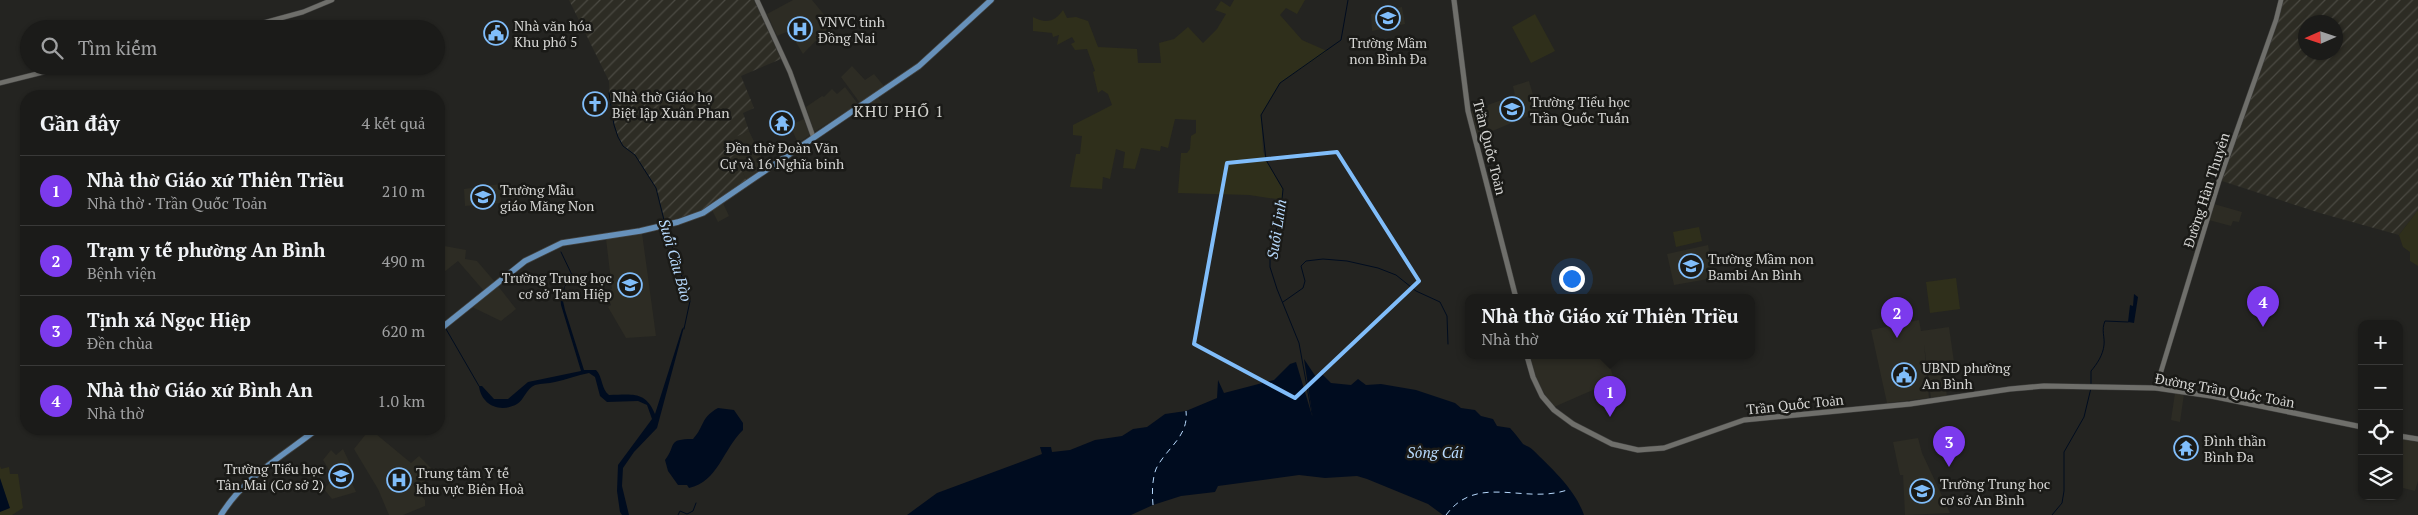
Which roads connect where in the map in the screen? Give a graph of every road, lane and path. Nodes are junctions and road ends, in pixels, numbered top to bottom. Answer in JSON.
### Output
{"nodes":[{"id":1,"x":332,"y":0,"type":"edge"},
{"id":2,"x":757,"y":0,"type":"edge"},
{"id":3,"x":991,"y":0,"type":"edge"},
{"id":4,"x":1454,"y":0,"type":"edge"},
{"id":5,"x":2281,"y":0,"type":"edge"},
{"id":6,"x":274,"y":20,"type":"edge"},
{"id":7,"x":32,"y":75,"type":"edge"},
{"id":8,"x":0,"y":83,"type":"edge"},
{"id":9,"x":813,"y":136,"type":"junction"},
{"id":10,"x":1515,"y":294,"type":"edge"},
{"id":11,"x":445,"y":326,"type":"edge"},
{"id":12,"x":1528,"y":359,"type":"edge"},
{"id":13,"x":2084,"y":386,"type":"joint"},
{"id":14,"x":2156,"y":388,"type":"junction"},
{"id":15,"x":2358,"y":426,"type":"edge"},
{"id":16,"x":309,"y":435,"type":"edge"},
{"id":17,"x":2403,"y":437,"type":"edge"},
{"id":18,"x":2418,"y":439,"type":"edge"},
{"id":19,"x":221,"y":515,"type":"edge"}],
"edges":[{"from":1,"to":6,"type":"street"},
{"from":2,"to":9,"type":"street"},
{"from":3,"to":9,"type":"main road"},
{"from":4,"to":10,"type":"main road","name":"Trần Quốc Toản"},
{"from":5,"to":14,"type":"street","name":"Đường Hàn Thuyên"},
{"from":7,"to":8,"type":"street"},
{"from":9,"to":11,"type":"main road"},
{"from":12,"to":13,"type":"main road","name":"Trần Quốc Toản"},
{"from":13,"to":14,"type":"main road","name":"Đường Trần Quốc Toản"},
{"from":14,"to":15,"type":"main road","name":"Đường Trần Quốc Toản"},
{"from":16,"to":19,"type":"main road"},
{"from":17,"to":18,"type":"main road"}]}
